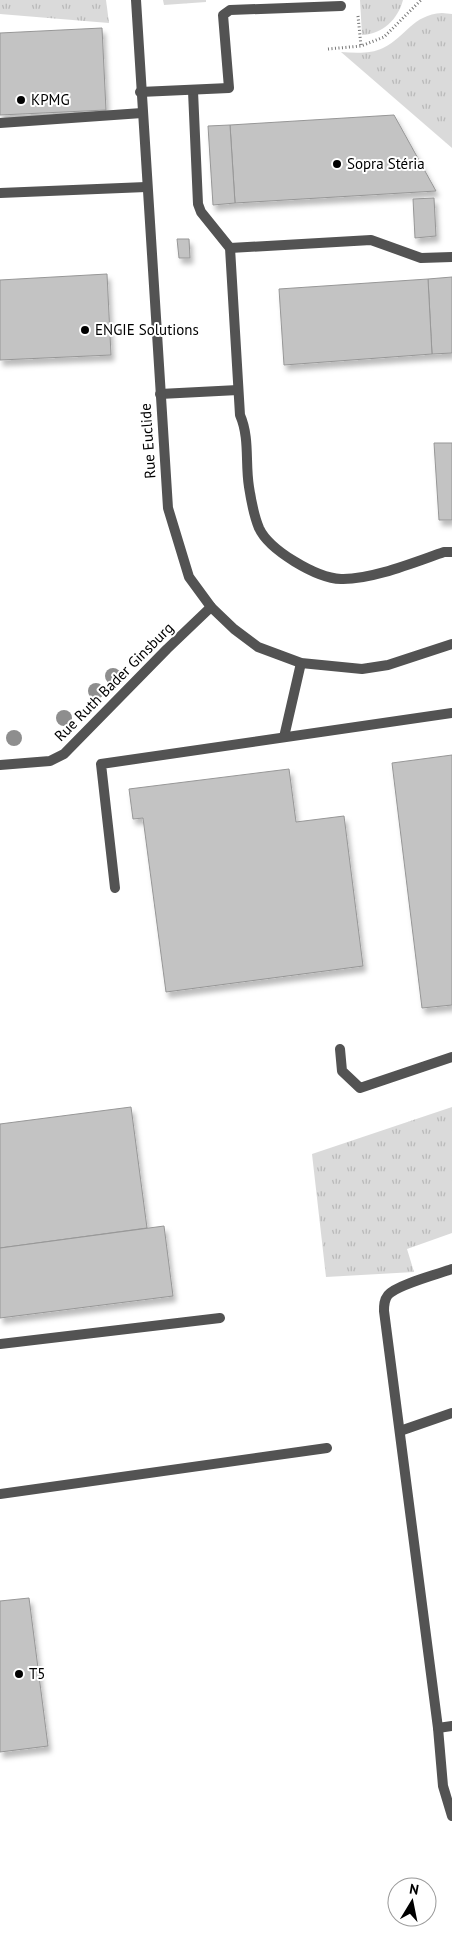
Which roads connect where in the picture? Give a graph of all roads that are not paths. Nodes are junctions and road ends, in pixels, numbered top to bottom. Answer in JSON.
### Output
{"nodes":[{"id":1,"x":136,"y":0,"type":"edge"},
{"id":2,"x":341,"y":6,"type":"dead end"},
{"id":3,"x":192,"y":91,"type":"junction"},
{"id":4,"x":140,"y":92,"type":"junction"},
{"id":5,"x":142,"y":113,"type":"junction"},
{"id":6,"x":0,"y":123,"type":"edge"},
{"id":7,"x":146,"y":187,"type":"junction"},
{"id":8,"x":0,"y":193,"type":"edge"},
{"id":9,"x":230,"y":248,"type":"junction"},
{"id":10,"x":452,"y":257,"type":"edge"},
{"id":11,"x":238,"y":390,"type":"junction"},
{"id":12,"x":160,"y":394,"type":"junction"},
{"id":13,"x":452,"y":552,"type":"edge"},
{"id":14,"x":211,"y":607,"type":"junction"},
{"id":15,"x":452,"y":644,"type":"edge"},
{"id":16,"x":302,"y":664,"type":"junction"},
{"id":17,"x":452,"y":713,"type":"edge"},
{"id":18,"x":284,"y":737,"type":"junction"},
{"id":19,"x":0,"y":766,"type":"edge"},
{"id":20,"x":115,"y":888,"type":"dead end"},
{"id":21,"x":340,"y":1049,"type":"dead end"},
{"id":22,"x":452,"y":1057,"type":"edge"},
{"id":23,"x":452,"y":1269,"type":"edge"},
{"id":24,"x":220,"y":1318,"type":"dead end"},
{"id":25,"x":0,"y":1344,"type":"edge"},
{"id":26,"x":452,"y":1413,"type":"edge"},
{"id":27,"x":400,"y":1431,"type":"junction"},
{"id":28,"x":327,"y":1448,"type":"dead end"},
{"id":29,"x":0,"y":1494,"type":"edge"},
{"id":30,"x":452,"y":1726,"type":"edge"},
{"id":31,"x":438,"y":1728,"type":"junction"},
{"id":32,"x":452,"y":1816,"type":"edge"}],
"edges":[{"from":1,"to":4,"type":"street","name":"Rue Euclide"},
{"from":2,"to":3,"type":"street"},
{"from":3,"to":4,"type":"street"},
{"from":3,"to":9,"type":"street"},
{"from":4,"to":5,"type":"street","name":"Rue Euclide"},
{"from":5,"to":6,"type":"street"},
{"from":5,"to":7,"type":"street","name":"Rue Euclide"},
{"from":7,"to":8,"type":"street"},
{"from":7,"to":12,"type":"street","name":"Rue Euclide"},
{"from":9,"to":10,"type":"street"},
{"from":9,"to":11,"type":"street"},
{"from":11,"to":12,"type":"street"},
{"from":11,"to":13,"type":"street"},
{"from":12,"to":14,"type":"street","name":"Rue Euclide"},
{"from":14,"to":16,"type":"street","name":"Rue Euclide"},
{"from":14,"to":19,"type":"street","name":"Rue Ruth Bader Ginsburg"},
{"from":15,"to":16,"type":"street","name":"Rue Euclide"},
{"from":16,"to":18,"type":"street"},
{"from":17,"to":18,"type":"street"},
{"from":18,"to":20,"type":"street"},
{"from":21,"to":22,"type":"street"},
{"from":23,"to":27,"type":"street"},
{"from":24,"to":25,"type":"street"},
{"from":26,"to":27,"type":"street"},
{"from":27,"to":31,"type":"street"},
{"from":28,"to":29,"type":"street"},
{"from":30,"to":31,"type":"street"},
{"from":31,"to":32,"type":"street"}]}
